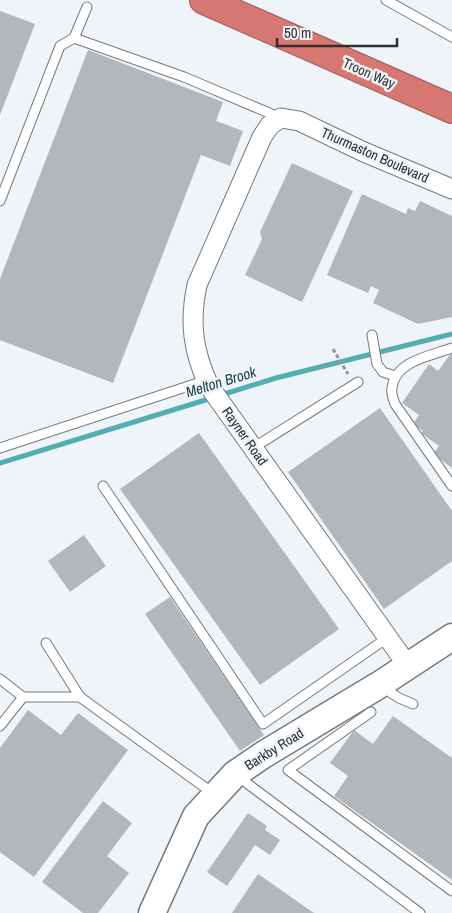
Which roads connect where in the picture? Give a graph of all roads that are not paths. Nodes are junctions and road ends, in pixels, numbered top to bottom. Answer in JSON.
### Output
{"nodes":[{"id":1,"x":204,"y":0,"type":"edge"},
{"id":2,"x":386,"y":0,"type":"edge"},
{"id":3,"x":87,"y":7,"type":"dead end"},
{"id":4,"x":452,"y":37,"type":"edge"},
{"id":5,"x":74,"y":38,"type":"junction"},
{"id":6,"x":452,"y":109,"type":"edge"},
{"id":7,"x":290,"y":120,"type":"junction"},
{"id":8,"x":452,"y":189,"type":"edge"},
{"id":9,"x":0,"y":201,"type":"edge"},
{"id":10,"x":372,"y":335,"type":"dead end"},
{"id":11,"x":452,"y":348,"type":"edge"},
{"id":12,"x":395,"y":376,"type":"junction"},
{"id":13,"x":358,"y":382,"type":"dead end"},
{"id":14,"x":208,"y":383,"type":"junction"},
{"id":15,"x":0,"y":448,"type":"edge"},
{"id":16,"x":253,"y":448,"type":"junction"},
{"id":17,"x":104,"y":486,"type":"dead end"},
{"id":18,"x":452,"y":486,"type":"edge"},
{"id":19,"x":452,"y":636,"type":"edge"},
{"id":20,"x":387,"y":638,"type":"junction"},
{"id":21,"x":46,"y":643,"type":"dead end"},
{"id":22,"x":408,"y":666,"type":"junction"},
{"id":23,"x":0,"y":679,"type":"edge"},
{"id":24,"x":379,"y":685,"type":"junction"},
{"id":25,"x":23,"y":697,"type":"junction"},
{"id":26,"x":80,"y":697,"type":"junction"},
{"id":27,"x":413,"y":704,"type":"dead end"},
{"id":28,"x":371,"y":712,"type":"dead end"},
{"id":29,"x":0,"y":726,"type":"edge"},
{"id":30,"x":294,"y":750,"type":"junction"},
{"id":31,"x":235,"y":774,"type":"junction"},
{"id":32,"x":215,"y":795,"type":"junction"},
{"id":33,"x":452,"y":891,"type":"edge"},
{"id":34,"x":152,"y":913,"type":"edge"},
{"id":35,"x":420,"y":913,"type":"edge"}],
"edges":[{"from":1,"to":6,"type":"highway","name":"Troon Way"},
{"from":2,"to":4,"type":"lane"},
{"from":3,"to":5,"type":"lane"},
{"from":5,"to":7,"type":"lane"},
{"from":5,"to":9,"type":"lane"},
{"from":7,"to":8,"type":"street","name":"Thurmaston Boulevard"},
{"from":7,"to":14,"type":"street","name":"Rayner Road"},
{"from":10,"to":12,"type":"lane"},
{"from":11,"to":12,"type":"lane"},
{"from":12,"to":18,"type":"lane"},
{"from":13,"to":16,"type":"lane"},
{"from":14,"to":15,"type":"lane"},
{"from":14,"to":16,"type":"street","name":"Rayner Road"},
{"from":16,"to":20,"type":"street","name":"Rayner Road"},
{"from":17,"to":20,"type":"lane"},
{"from":19,"to":22,"type":"street","name":"Barkby Road"},
{"from":20,"to":22,"type":"street","name":"Rayner Road"},
{"from":21,"to":26,"type":"lane"},
{"from":22,"to":24,"type":"street","name":"Barkby Road"},
{"from":23,"to":25,"type":"lane"},
{"from":24,"to":27,"type":"lane"},
{"from":24,"to":30,"type":"street","name":"Barkby Road"},
{"from":25,"to":26,"type":"lane"},
{"from":25,"to":29,"type":"lane"},
{"from":26,"to":32,"type":"lane"},
{"from":28,"to":30,"type":"lane"},
{"from":30,"to":31,"type":"street","name":"Barkby Road"},
{"from":30,"to":33,"type":"lane"},
{"from":31,"to":32,"type":"street","name":"Barkby Road"},
{"from":31,"to":35,"type":"lane"},
{"from":32,"to":34,"type":"street","name":"Barkby Road"}]}
